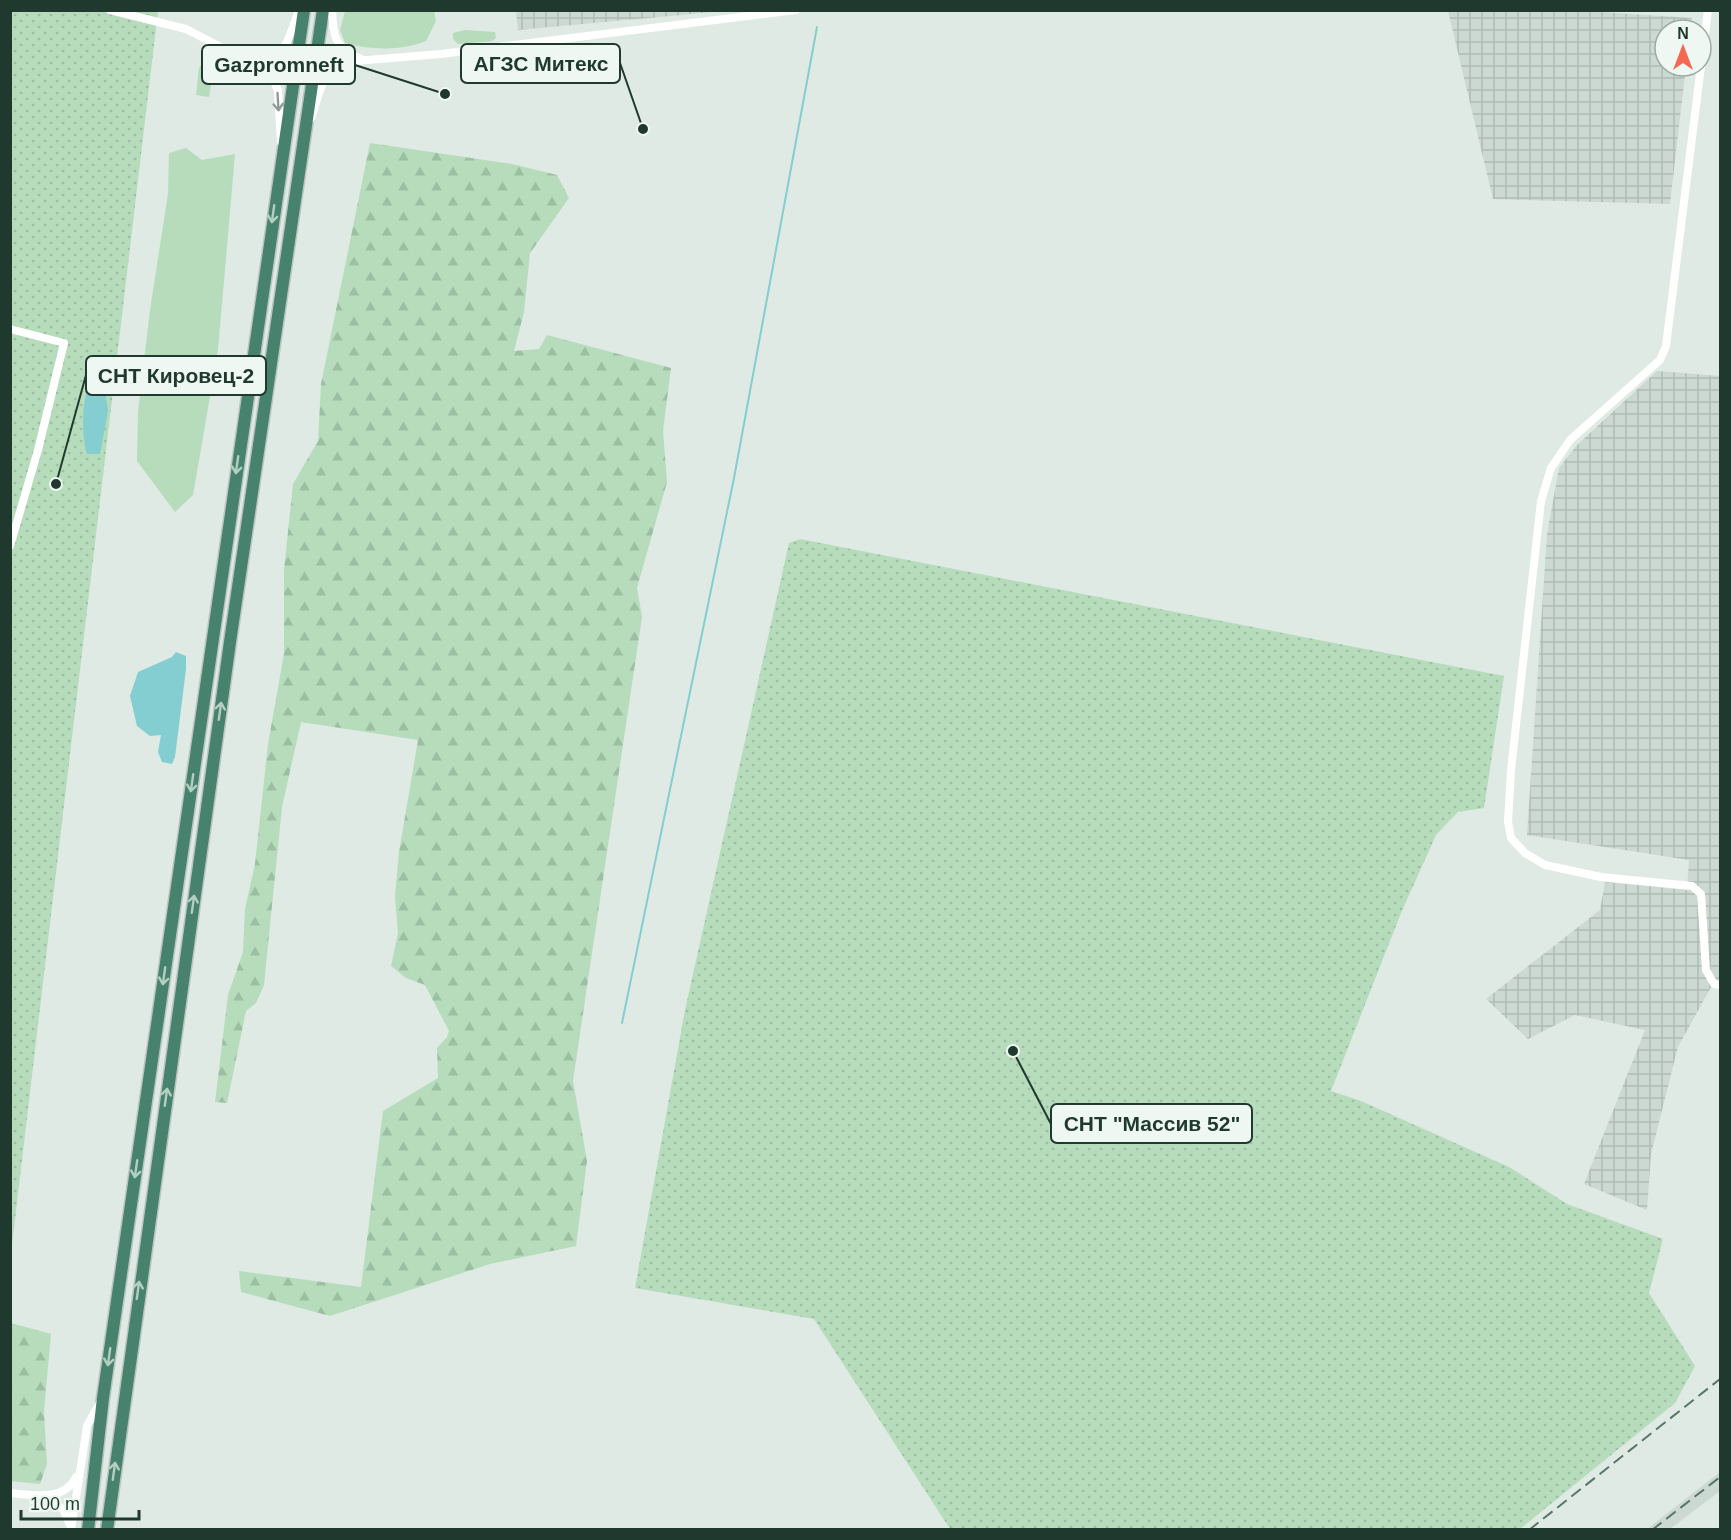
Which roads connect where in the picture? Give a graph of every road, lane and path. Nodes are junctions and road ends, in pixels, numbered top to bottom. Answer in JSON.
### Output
{"nodes":[{"id":1,"x":110,"y":10,"type":"edge"},
{"id":2,"x":299,"y":10,"type":"edge"},
{"id":3,"x":303,"y":10,"type":"edge"},
{"id":4,"x":323,"y":10,"type":"edge"},
{"id":5,"x":333,"y":10,"type":"edge"},
{"id":6,"x":796,"y":10,"type":"edge"},
{"id":7,"x":1708,"y":10,"type":"edge"},
{"id":8,"x":362,"y":60,"type":"junction"},
{"id":9,"x":250,"y":63,"type":"junction"},
{"id":10,"x":303,"y":142,"type":"junction"},
{"id":11,"x":282,"y":156,"type":"junction"},
{"id":12,"x":10,"y":329,"type":"edge"},
{"id":13,"x":10,"y":546,"type":"edge"},
{"id":14,"x":1720,"y":985,"type":"edge"},
{"id":15,"x":103,"y":1398,"type":"junction"},
{"id":16,"x":80,"y":1471,"type":"junction"},
{"id":17,"x":10,"y":1493,"type":"edge"},
{"id":18,"x":42,"y":1495,"type":"junction"},
{"id":19,"x":71,"y":1530,"type":"edge"},
{"id":20,"x":88,"y":1530,"type":"edge"},
{"id":21,"x":107,"y":1530,"type":"edge"}],
"edges":[{"from":1,"to":9,"type":"street"},
{"from":2,"to":9,"type":"street"},
{"from":3,"to":11,"type":"highway"},
{"from":4,"to":10,"type":"highway"},
{"from":5,"to":8,"type":"street"},
{"from":6,"to":8,"type":"street"},
{"from":7,"to":14,"type":"street"},
{"from":8,"to":10,"type":"street"},
{"from":9,"to":11,"type":"street","one_way":true},
{"from":21,"to":10,"type":"highway","one_way":true},
{"from":11,"to":15,"type":"highway","one_way":true},
{"from":12,"to":13,"type":"street"},
{"from":15,"to":16,"type":"street"},
{"from":15,"to":20,"type":"highway"},
{"from":16,"to":18,"type":"street"},
{"from":16,"to":19,"type":"street"},
{"from":17,"to":18,"type":"street"},
{"from":18,"to":19,"type":"street"}]}
